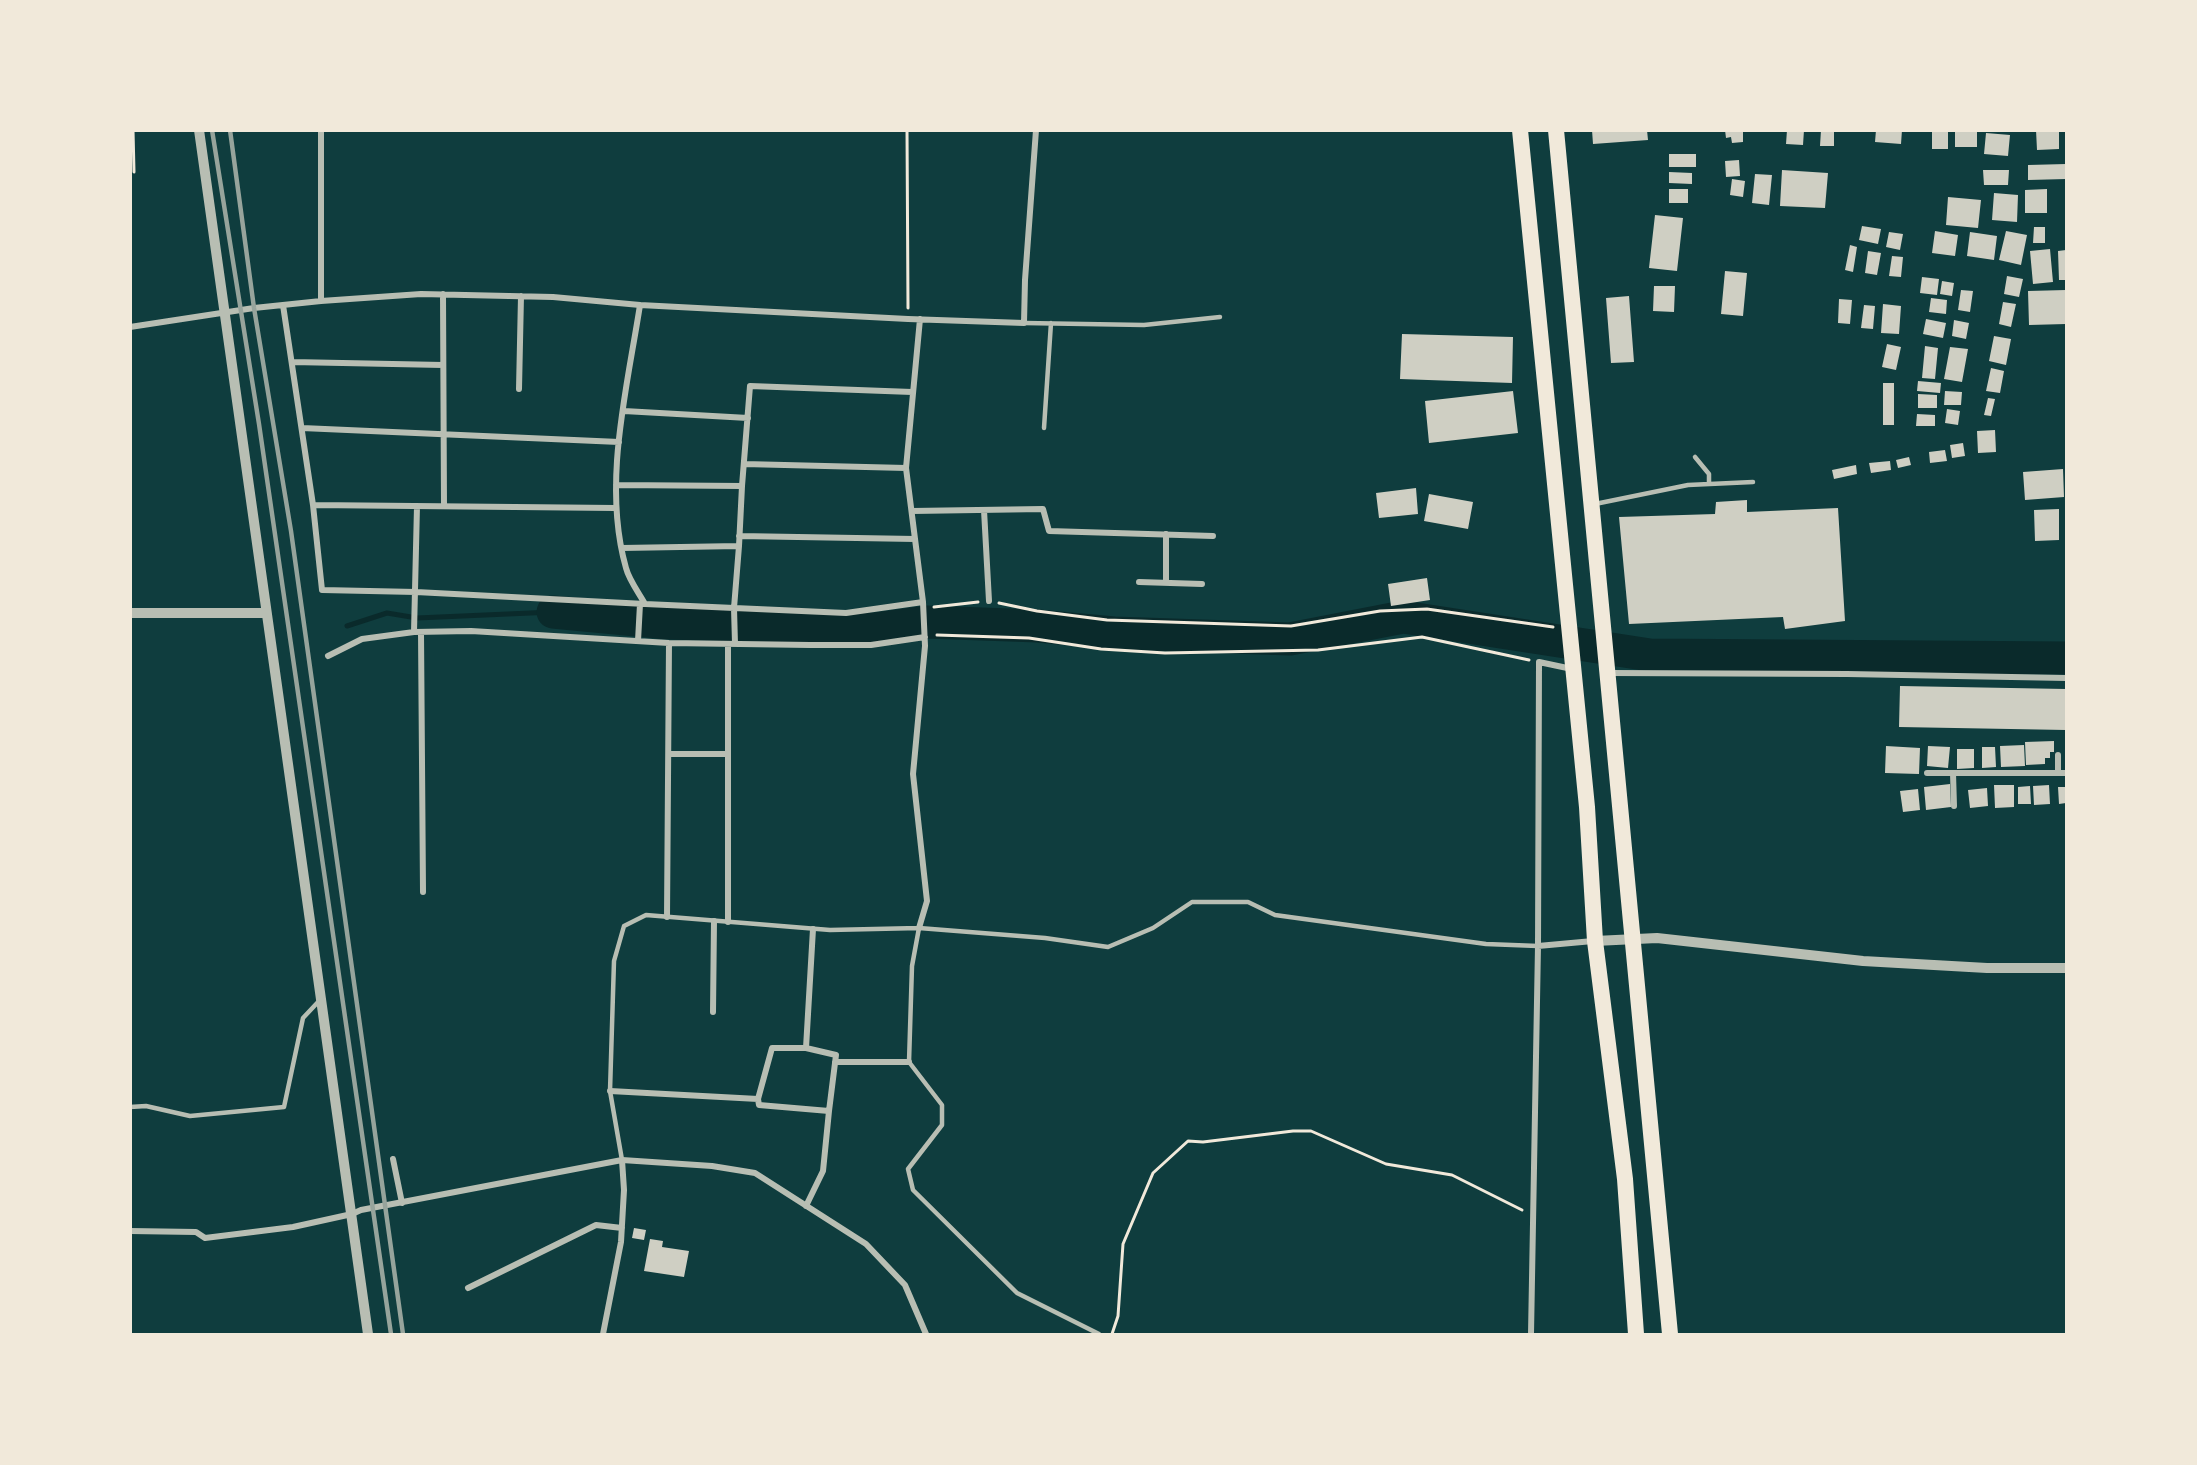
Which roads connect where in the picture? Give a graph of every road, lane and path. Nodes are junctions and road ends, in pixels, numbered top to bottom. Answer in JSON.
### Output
{"nodes":[{"id":1,"x":133,"y":130,"type":"edge"},
{"id":2,"x":200,"y":130,"type":"edge"},
{"id":3,"x":321,"y":130,"type":"edge"},
{"id":4,"x":907,"y":130,"type":"edge"},
{"id":5,"x":1036,"y":130,"type":"edge"},
{"id":6,"x":1521,"y":130,"type":"edge"},
{"id":7,"x":1556,"y":130,"type":"edge"},
{"id":8,"x":134,"y":172,"type":"dead end"},
{"id":9,"x":443,"y":294,"type":"junction"},
{"id":10,"x":521,"y":296,"type":"junction"},
{"id":11,"x":321,"y":301,"type":"junction"},
{"id":12,"x":283,"y":305,"type":"junction"},
{"id":13,"x":640,"y":305,"type":"junction"},
{"id":14,"x":226,"y":313,"type":"junction"},
{"id":15,"x":1220,"y":317,"type":"dead end"},
{"id":16,"x":908,"y":319,"type":"junction"},
{"id":17,"x":920,"y":320,"type":"junction"},
{"id":18,"x":1024,"y":323,"type":"junction"},
{"id":19,"x":1051,"y":323,"type":"junction"},
{"id":20,"x":130,"y":327,"type":"edge"},
{"id":21,"x":292,"y":362,"type":"junction"},
{"id":22,"x":443,"y":365,"type":"junction"},
{"id":23,"x":519,"y":388,"type":"dead end"},
{"id":24,"x":912,"y":392,"type":"junction"},
{"id":25,"x":624,"y":411,"type":"junction"},
{"id":26,"x":748,"y":418,"type":"junction"},
{"id":27,"x":302,"y":428,"type":"junction"},
{"id":28,"x":1044,"y":428,"type":"dead end"},
{"id":29,"x":443,"y":434,"type":"junction"},
{"id":30,"x":619,"y":442,"type":"junction"},
{"id":31,"x":1695,"y":457,"type":"dead end"},
{"id":32,"x":744,"y":464,"type":"junction"},
{"id":33,"x":906,"y":468,"type":"junction"},
{"id":34,"x":1753,"y":482,"type":"dead end"},
{"id":35,"x":1709,"y":483,"type":"junction"},
{"id":36,"x":616,"y":485,"type":"junction"},
{"id":37,"x":742,"y":486,"type":"junction"},
{"id":38,"x":313,"y":505,"type":"junction"},
{"id":39,"x":1591,"y":505,"type":"junction"},
{"id":40,"x":417,"y":506,"type":"junction"},
{"id":41,"x":444,"y":506,"type":"junction"},
{"id":42,"x":615,"y":508,"type":"junction"},
{"id":43,"x":984,"y":510,"type":"junction"},
{"id":44,"x":912,"y":511,"type":"junction"},
{"id":45,"x":1166,"y":534,"type":"junction"},
{"id":46,"x":740,"y":536,"type":"junction"},
{"id":47,"x":1213,"y":536,"type":"dead end"},
{"id":48,"x":915,"y":539,"type":"junction"},
{"id":49,"x":739,"y":546,"type":"junction"},
{"id":50,"x":622,"y":548,"type":"junction"},
{"id":51,"x":1139,"y":582,"type":"dead end"},
{"id":52,"x":1166,"y":583,"type":"junction"},
{"id":53,"x":1202,"y":584,"type":"dead end"},
{"id":54,"x":416,"y":592,"type":"junction"},
{"id":55,"x":989,"y":601,"type":"junction"},
{"id":56,"x":642,"y":604,"type":"junction"},
{"id":57,"x":923,"y":607,"type":"junction"},
{"id":58,"x":734,"y":608,"type":"junction"},
{"id":59,"x":130,"y":613,"type":"edge"},
{"id":60,"x":266,"y":613,"type":"junction"},
{"id":61,"x":417,"y":631,"type":"junction"},
{"id":62,"x":1570,"y":632,"type":"junction"},
{"id":63,"x":925,"y":636,"type":"junction"},
{"id":64,"x":638,"y":639,"type":"junction"},
{"id":65,"x":669,"y":643,"type":"junction"},
{"id":66,"x":732,"y":643,"type":"junction"},
{"id":67,"x":328,"y":656,"type":"dead end"},
{"id":68,"x":1573,"y":661,"type":"junction"},
{"id":69,"x":1539,"y":662,"type":"junction"},
{"id":70,"x":1607,"y":667,"type":"junction"},
{"id":71,"x":2067,"y":678,"type":"edge"},
{"id":72,"x":669,"y":754,"type":"junction"},
{"id":73,"x":728,"y":754,"type":"junction"},
{"id":74,"x":2058,"y":754,"type":"dead end"},
{"id":75,"x":1927,"y":773,"type":"dead end"},
{"id":76,"x":1953,"y":773,"type":"junction"},
{"id":77,"x":2058,"y":773,"type":"junction"},
{"id":78,"x":2067,"y":773,"type":"edge"},
{"id":79,"x":1954,"y":806,"type":"dead end"},
{"id":80,"x":423,"y":892,"type":"dead end"},
{"id":81,"x":668,"y":917,"type":"junction"},
{"id":82,"x":714,"y":921,"type":"junction"},
{"id":83,"x":728,"y":922,"type":"junction"},
{"id":84,"x":919,"y":928,"type":"junction"},
{"id":85,"x":813,"y":929,"type":"junction"},
{"id":86,"x":1634,"y":939,"type":"junction"},
{"id":87,"x":1595,"y":941,"type":"junction"},
{"id":88,"x":1538,"y":946,"type":"junction"},
{"id":89,"x":2067,"y":969,"type":"edge"},
{"id":90,"x":321,"y":999,"type":"junction"},
{"id":91,"x":713,"y":1011,"type":"dead end"},
{"id":92,"x":806,"y":1048,"type":"junction"},
{"id":93,"x":835,"y":1062,"type":"junction"},
{"id":94,"x":909,"y":1062,"type":"junction"},
{"id":95,"x":610,"y":1091,"type":"junction"},
{"id":96,"x":758,"y":1099,"type":"junction"},
{"id":97,"x":130,"y":1107,"type":"edge"},
{"id":98,"x":829,"y":1111,"type":"junction"},
{"id":99,"x":393,"y":1159,"type":"dead end"},
{"id":100,"x":622,"y":1160,"type":"junction"},
{"id":101,"x":402,"y":1203,"type":"junction"},
{"id":102,"x":806,"y":1206,"type":"junction"},
{"id":103,"x":351,"y":1214,"type":"junction"},
{"id":104,"x":1532,"y":1215,"type":"junction"},
{"id":105,"x":622,"y":1228,"type":"junction"},
{"id":106,"x":130,"y":1231,"type":"edge"},
{"id":107,"x":468,"y":1288,"type":"dead end"},
{"id":108,"x":368,"y":1335,"type":"edge"},
{"id":109,"x":603,"y":1335,"type":"edge"},
{"id":110,"x":926,"y":1335,"type":"edge"},
{"id":111,"x":1099,"y":1335,"type":"edge"},
{"id":112,"x":1112,"y":1335,"type":"edge"},
{"id":113,"x":1531,"y":1335,"type":"edge"},
{"id":114,"x":1636,"y":1335,"type":"edge"},
{"id":115,"x":1670,"y":1335,"type":"edge"}],
"edges":[{"from":1,"to":8,"type":"path"},
{"from":2,"to":14,"type":"street"},
{"from":3,"to":11,"type":"street"},
{"from":4,"to":16,"type":"path"},
{"from":5,"to":18,"type":"street"},
{"from":6,"to":62,"type":"highway"},
{"from":7,"to":39,"type":"highway"},
{"from":9,"to":10,"type":"street"},
{"from":9,"to":11,"type":"street"},
{"from":9,"to":22,"type":"street"},
{"from":10,"to":13,"type":"street"},
{"from":10,"to":23,"type":"street"},
{"from":11,"to":12,"type":"street"},
{"from":12,"to":14,"type":"street"},
{"from":12,"to":21,"type":"street"},
{"from":13,"to":16,"type":"street"},
{"from":13,"to":25,"type":"street"},
{"from":14,"to":20,"type":"street"},
{"from":14,"to":60,"type":"street"},
{"from":15,"to":19,"type":"lane"},
{"from":16,"to":17,"type":"street"},
{"from":17,"to":18,"type":"street"},
{"from":17,"to":24,"type":"street"},
{"from":18,"to":19,"type":"lane"},
{"from":19,"to":28,"type":"lane"},
{"from":21,"to":22,"type":"street"},
{"from":21,"to":27,"type":"street"},
{"from":22,"to":29,"type":"street"},
{"from":24,"to":26,"type":"street"},
{"from":24,"to":33,"type":"street"},
{"from":25,"to":26,"type":"street"},
{"from":25,"to":30,"type":"street"},
{"from":26,"to":32,"type":"street"},
{"from":27,"to":29,"type":"street"},
{"from":27,"to":38,"type":"street"},
{"from":29,"to":30,"type":"street"},
{"from":29,"to":41,"type":"street"},
{"from":30,"to":36,"type":"street"},
{"from":31,"to":35,"type":"lane"},
{"from":32,"to":33,"type":"street"},
{"from":32,"to":37,"type":"street"},
{"from":33,"to":44,"type":"street"},
{"from":34,"to":35,"type":"lane"},
{"from":35,"to":39,"type":"lane"},
{"from":36,"to":37,"type":"street"},
{"from":36,"to":42,"type":"street"},
{"from":37,"to":46,"type":"street"},
{"from":38,"to":40,"type":"street"},
{"from":38,"to":54,"type":"street"},
{"from":39,"to":70,"type":"highway"},
{"from":40,"to":41,"type":"street"},
{"from":40,"to":54,"type":"street"},
{"from":41,"to":42,"type":"street"},
{"from":42,"to":50,"type":"street"},
{"from":43,"to":44,"type":"street"},
{"from":43,"to":45,"type":"street"},
{"from":43,"to":55,"type":"street"},
{"from":44,"to":48,"type":"street"},
{"from":45,"to":47,"type":"street"},
{"from":45,"to":52,"type":"street"},
{"from":46,"to":48,"type":"street"},
{"from":46,"to":49,"type":"street"},
{"from":48,"to":57,"type":"street"},
{"from":49,"to":50,"type":"street"},
{"from":49,"to":58,"type":"street"},
{"from":50,"to":56,"type":"street"},
{"from":51,"to":52,"type":"street"},
{"from":52,"to":53,"type":"street"},
{"from":54,"to":56,"type":"street"},
{"from":54,"to":61,"type":"street"},
{"from":55,"to":57,"type":"path"},
{"from":55,"to":62,"type":"path"},
{"from":56,"to":58,"type":"street"},
{"from":56,"to":64,"type":"street"},
{"from":57,"to":58,"type":"street"},
{"from":57,"to":63,"type":"street"},
{"from":58,"to":66,"type":"street"},
{"from":59,"to":60,"type":"street"},
{"from":60,"to":90,"type":"street"},
{"from":61,"to":64,"type":"street"},
{"from":61,"to":67,"type":"street"},
{"from":61,"to":80,"type":"street"},
{"from":62,"to":68,"type":"highway"},
{"from":63,"to":66,"type":"street"},
{"from":63,"to":69,"type":"path"},
{"from":63,"to":84,"type":"street"},
{"from":64,"to":65,"type":"street"},
{"from":65,"to":66,"type":"street"},
{"from":65,"to":72,"type":"street"},
{"from":66,"to":73,"type":"street"},
{"from":68,"to":69,"type":"street"},
{"from":68,"to":87,"type":"highway"},
{"from":69,"to":88,"type":"street"},
{"from":70,"to":71,"type":"street"},
{"from":70,"to":86,"type":"highway"},
{"from":72,"to":73,"type":"street"},
{"from":72,"to":81,"type":"street"},
{"from":73,"to":83,"type":"street"},
{"from":74,"to":77,"type":"street"},
{"from":75,"to":76,"type":"street"},
{"from":76,"to":77,"type":"street"},
{"from":76,"to":79,"type":"street"},
{"from":77,"to":78,"type":"street"},
{"from":81,"to":82,"type":"lane"},
{"from":81,"to":95,"type":"lane"},
{"from":82,"to":83,"type":"lane"},
{"from":82,"to":91,"type":"street"},
{"from":83,"to":85,"type":"lane"},
{"from":84,"to":85,"type":"lane"},
{"from":84,"to":88,"type":"lane"},
{"from":84,"to":94,"type":"lane"},
{"from":85,"to":92,"type":"street"},
{"from":86,"to":87,"type":"street"},
{"from":86,"to":89,"type":"street"},
{"from":86,"to":115,"type":"highway"},
{"from":87,"to":88,"type":"street"},
{"from":87,"to":114,"type":"highway"},
{"from":88,"to":104,"type":"street"},
{"from":90,"to":97,"type":"lane"},
{"from":90,"to":103,"type":"street"},
{"from":92,"to":93,"type":"street"},
{"from":92,"to":96,"type":"street"},
{"from":93,"to":94,"type":"street"},
{"from":93,"to":98,"type":"street"},
{"from":94,"to":111,"type":"lane"},
{"from":95,"to":96,"type":"street"},
{"from":95,"to":100,"type":"lane"},
{"from":96,"to":98,"type":"street"},
{"from":98,"to":102,"type":"street"},
{"from":99,"to":101,"type":"street"},
{"from":100,"to":101,"type":"street"},
{"from":100,"to":102,"type":"street"},
{"from":100,"to":105,"type":"street"},
{"from":101,"to":103,"type":"street"},
{"from":102,"to":110,"type":"street"},
{"from":103,"to":106,"type":"street"},
{"from":103,"to":108,"type":"street"},
{"from":104,"to":112,"type":"path"},
{"from":104,"to":113,"type":"street"},
{"from":105,"to":107,"type":"street"},
{"from":105,"to":109,"type":"street"}]}
